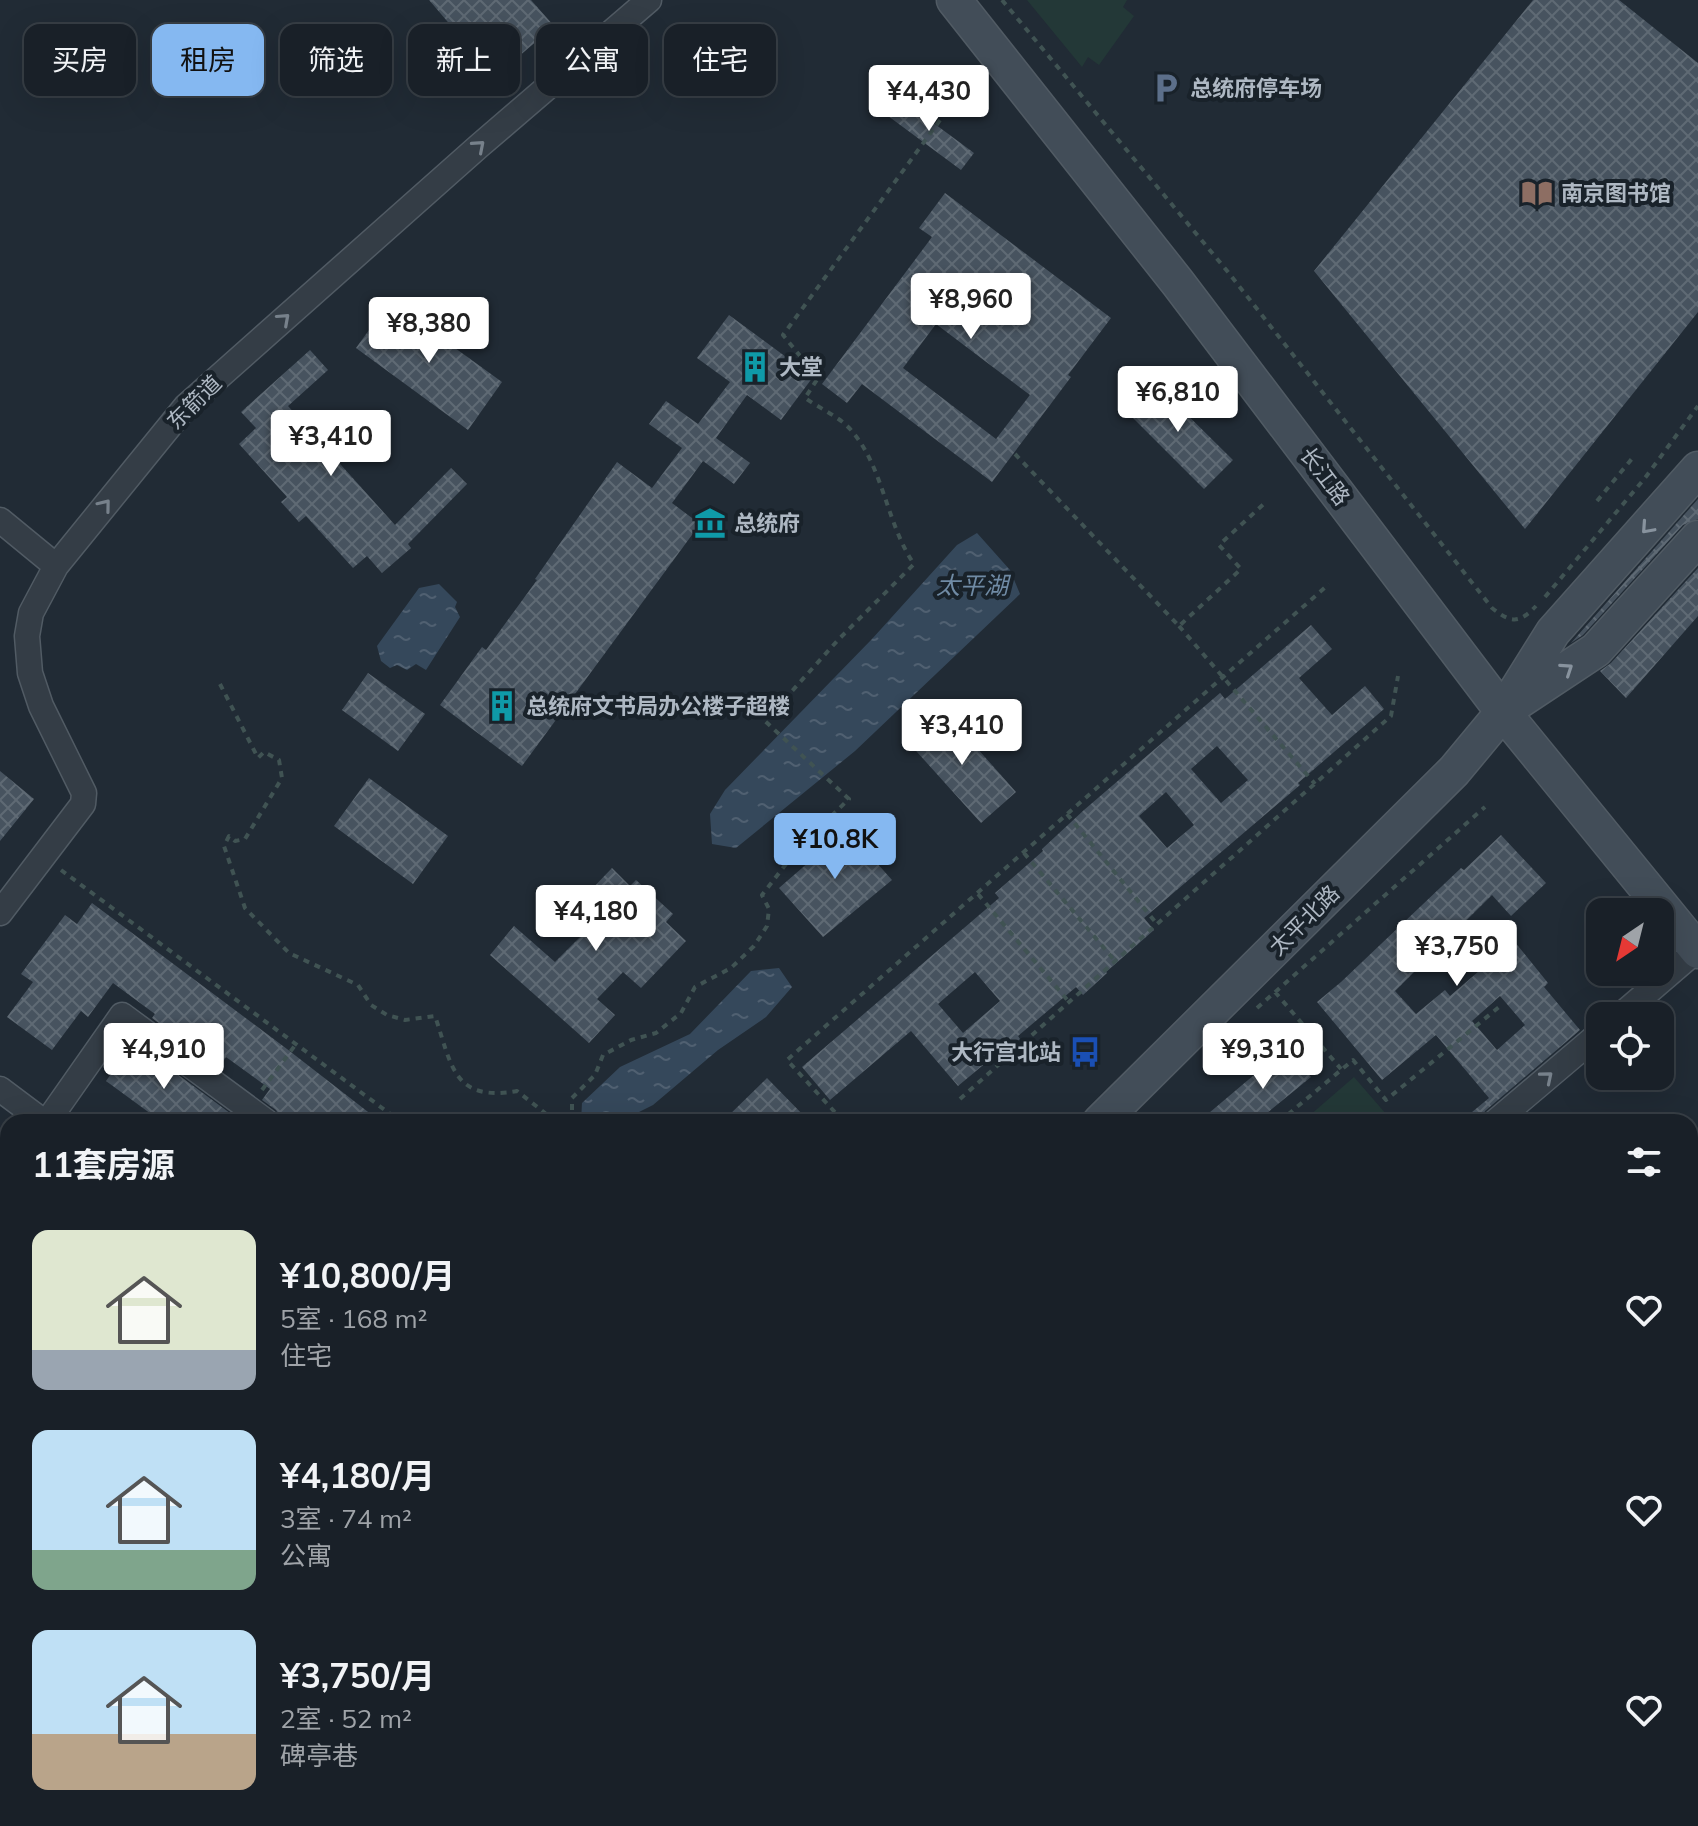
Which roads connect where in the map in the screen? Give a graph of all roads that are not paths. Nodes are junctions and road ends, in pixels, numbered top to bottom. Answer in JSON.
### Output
{"nodes":[{"id":1,"x":649,"y":0,"type":"edge"},
{"id":2,"x":954,"y":0,"type":"edge"},
{"id":3,"x":1698,"y":469,"type":"edge"},
{"id":4,"x":0,"y":520,"type":"edge"},
{"id":5,"x":1698,"y":538,"type":"edge"},
{"id":6,"x":56,"y":566,"type":"junction"},
{"id":7,"x":1503,"y":712,"type":"junction"},
{"id":8,"x":0,"y":913,"type":"edge"},
{"id":9,"x":1698,"y":950,"type":"edge"},
{"id":10,"x":1637,"y":1002,"type":"edge"},
{"id":11,"x":1586,"y":1045,"type":"edge"},
{"id":12,"x":0,"y":1089,"type":"edge"},
{"id":13,"x":35,"y":1114,"type":"edge"},
{"id":14,"x":52,"y":1114,"type":"edge"},
{"id":15,"x":256,"y":1114,"type":"edge"},
{"id":16,"x":1108,"y":1114,"type":"edge"},
{"id":17,"x":1504,"y":1114,"type":"edge"}],
"edges":[{"from":6,"to":1,"type":"street","name":"东箭道","one_way":true},
{"from":2,"to":7,"type":"main road","name":"长江路"},
{"from":3,"to":7,"type":"main road","name":"太平北路","one_way":true},
{"from":4,"to":6,"type":"street"},
{"from":7,"to":5,"type":"main road","name":"太平北路","one_way":true},
{"from":6,"to":8,"type":"street","name":"东箭道"},
{"from":7,"to":9,"type":"main road","name":"长江路"},
{"from":7,"to":16,"type":"main road","name":"太平北路"},
{"from":9,"to":10,"type":"street"},
{"from":17,"to":11,"type":"street","one_way":true},
{"from":12,"to":13,"type":"street"},
{"from":14,"to":15,"type":"street"}]}
